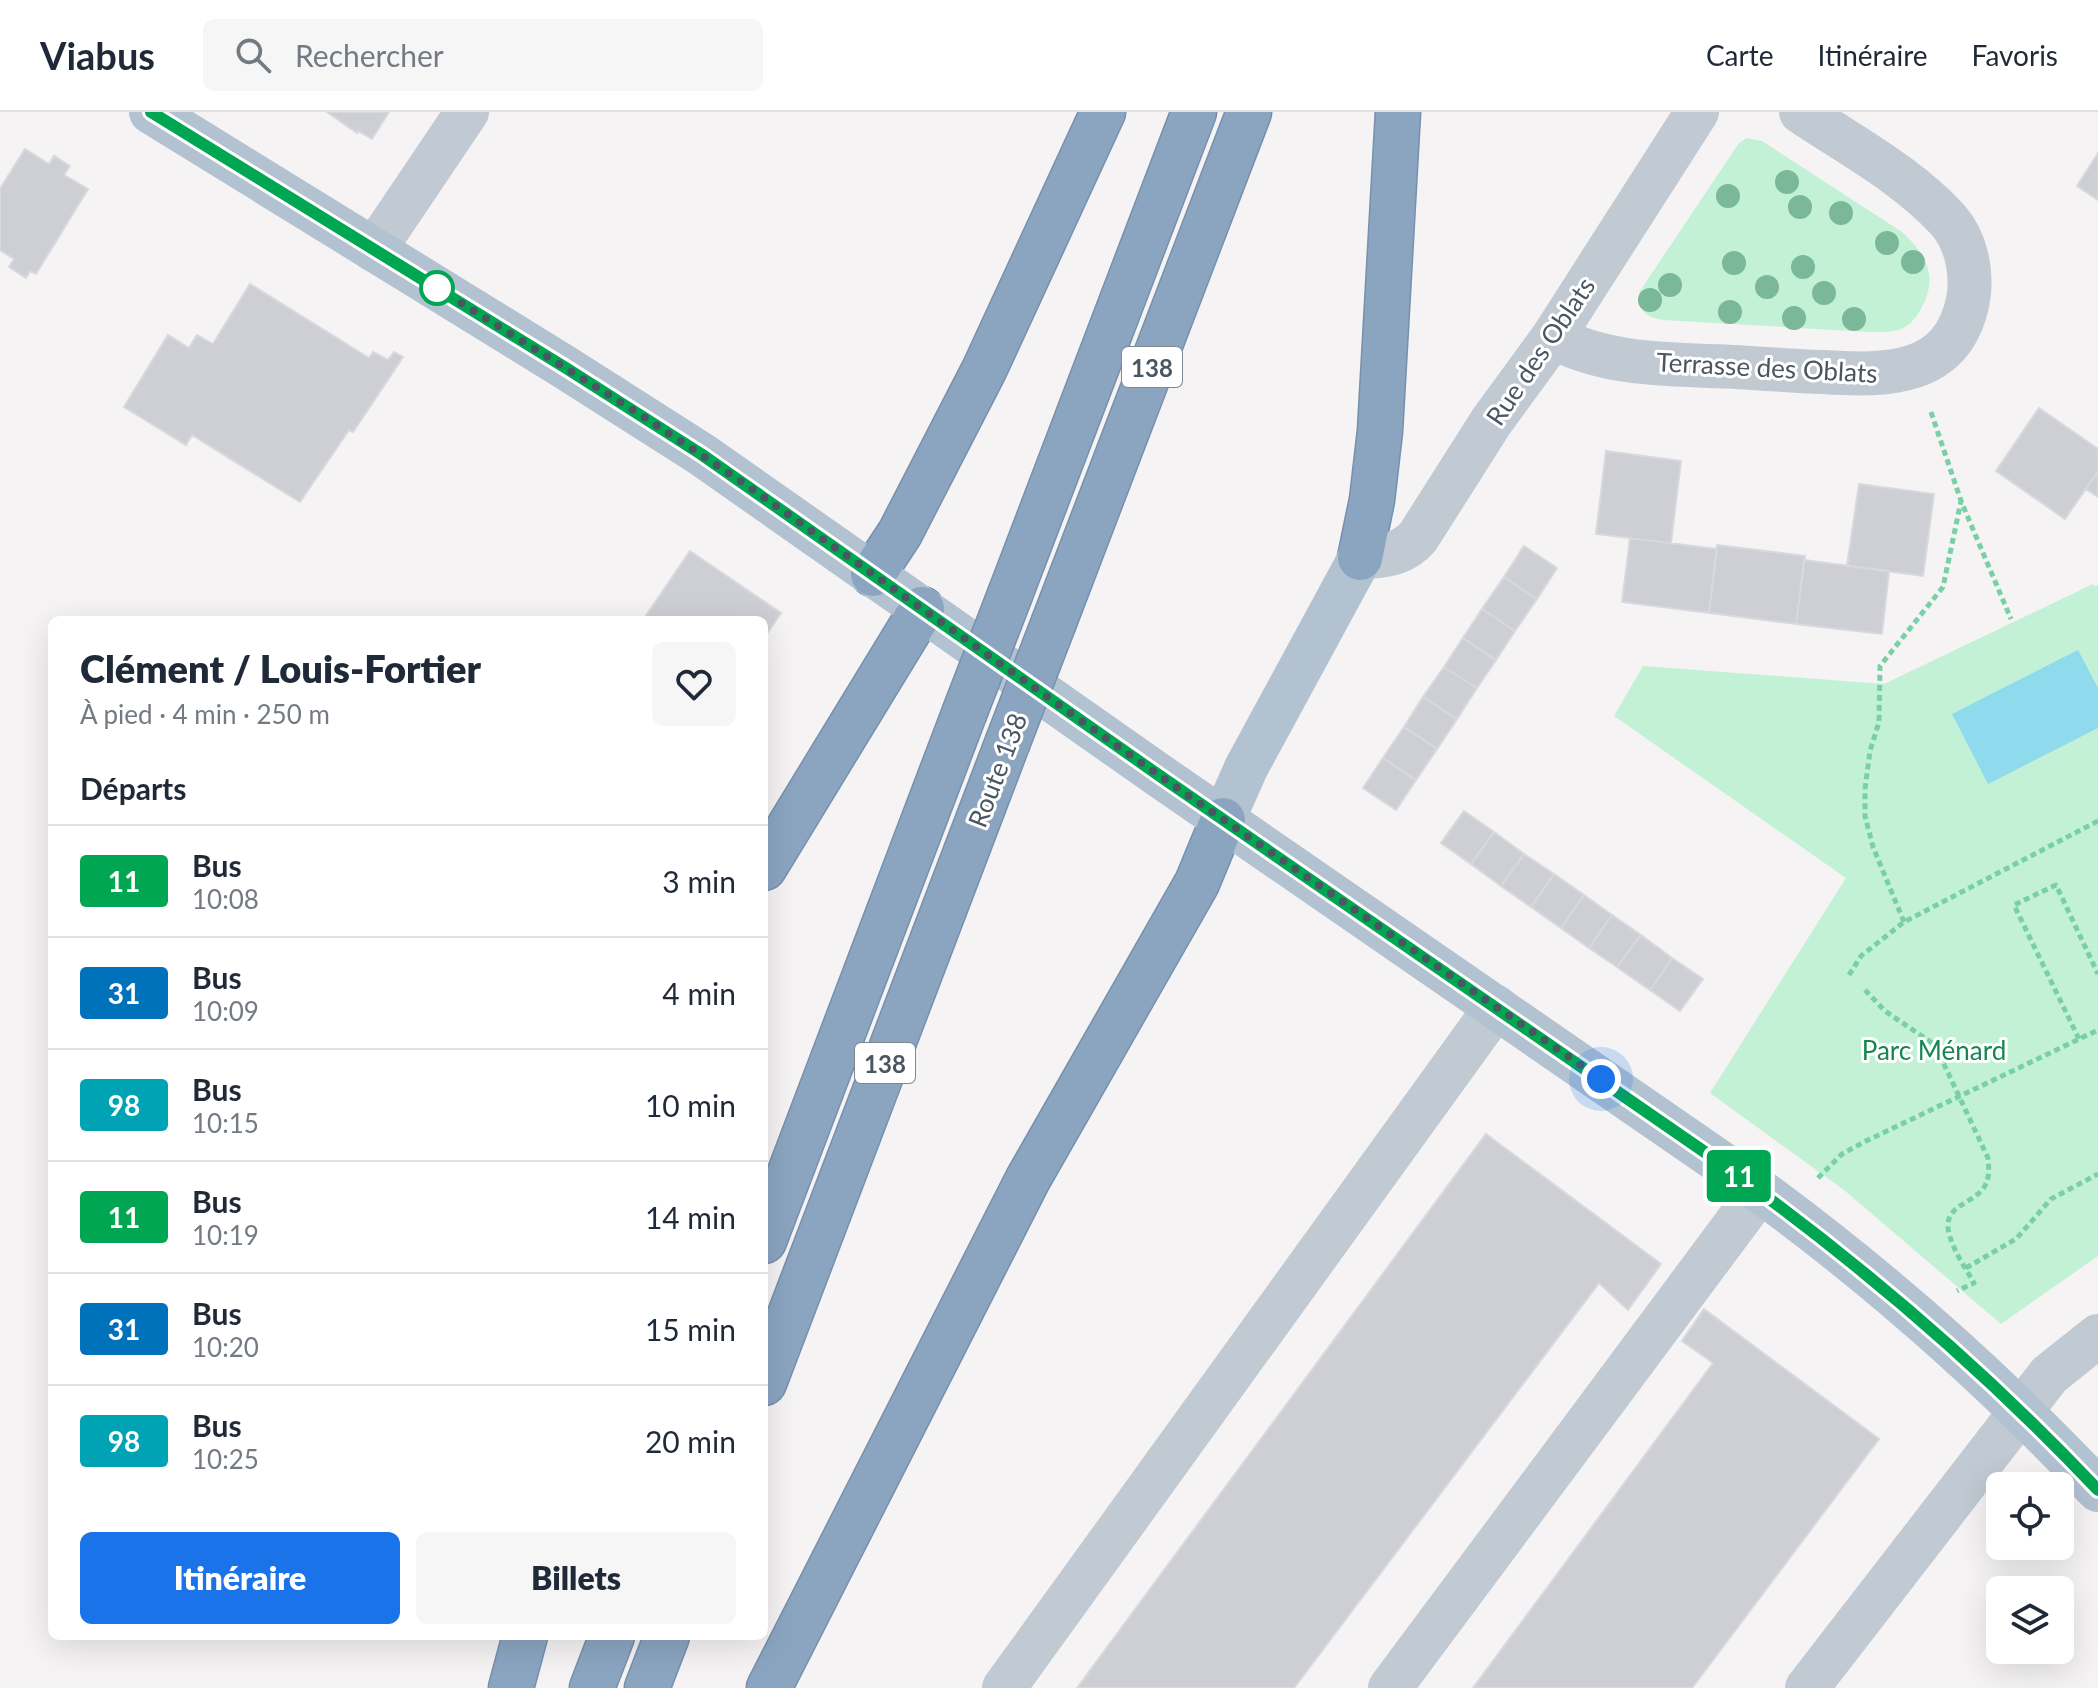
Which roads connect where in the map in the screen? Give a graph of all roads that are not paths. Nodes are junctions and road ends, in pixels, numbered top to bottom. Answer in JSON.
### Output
{"nodes":[{"id":1,"x":151,"y":112,"type":"edge"},
{"id":2,"x":467,"y":112,"type":"edge"},
{"id":3,"x":1103,"y":112,"type":"edge"},
{"id":4,"x":1194,"y":112,"type":"edge"},
{"id":5,"x":1249,"y":112,"type":"edge"},
{"id":6,"x":1398,"y":112,"type":"edge"},
{"id":7,"x":1697,"y":112,"type":"edge"},
{"id":8,"x":1801,"y":112,"type":"edge"},
{"id":9,"x":374,"y":250,"type":"junction"},
{"id":10,"x":1553,"y":337,"type":"junction"},
{"id":11,"x":1360,"y":558,"type":"junction"},
{"id":12,"x":873,"y":574,"type":"junction"},
{"id":13,"x":922,"y":609,"type":"junction"},
{"id":14,"x":1223,"y":820,"type":"junction"},
{"id":15,"x":768,"y":861,"type":"edge"},
{"id":16,"x":1496,"y":1007,"type":"junction"},
{"id":17,"x":1760,"y":1191,"type":"junction"},
{"id":18,"x":768,"y":1230,"type":"edge"},
{"id":19,"x":2098,"y":1336,"type":"edge"},
{"id":20,"x":768,"y":1372,"type":"edge"},
{"id":21,"x":2021,"y":1412,"type":"junction"},
{"id":22,"x":2098,"y":1490,"type":"edge"},
{"id":23,"x":524,"y":1640,"type":"edge"},
{"id":24,"x":610,"y":1640,"type":"edge"},
{"id":25,"x":665,"y":1640,"type":"edge"},
{"id":26,"x":511,"y":1688,"type":"edge"},
{"id":27,"x":592,"y":1688,"type":"edge"},
{"id":28,"x":647,"y":1688,"type":"edge"},
{"id":29,"x":769,"y":1688,"type":"edge"},
{"id":30,"x":1004,"y":1688,"type":"edge"},
{"id":31,"x":1390,"y":1688,"type":"edge"},
{"id":32,"x":1807,"y":1688,"type":"edge"}],
"edges":[{"from":1,"to":9,"type":"main road"},
{"from":2,"to":9,"type":"street"},
{"from":3,"to":12,"type":"highway"},
{"from":4,"to":18,"type":"highway","name":"Route 138","number":"138","bridge":true},
{"from":5,"to":20,"type":"highway","name":"Route 138","number":"138","bridge":true},
{"from":6,"to":11,"type":"highway"},
{"from":7,"to":10,"type":"street","name":"Rue des Oblats"},
{"from":8,"to":10,"type":"street","name":"Terrasse des Oblats"},
{"from":9,"to":12,"type":"main road"},
{"from":10,"to":11,"type":"street","name":"Rue des Oblats"},
{"from":11,"to":14,"type":"main road"},
{"from":12,"to":13,"type":"main road"},
{"from":13,"to":14,"type":"main road"},
{"from":13,"to":15,"type":"highway"},
{"from":14,"to":16,"type":"main road"},
{"from":14,"to":29,"type":"highway"},
{"from":16,"to":17,"type":"main road"},
{"from":16,"to":30,"type":"street"},
{"from":17,"to":21,"type":"main road"},
{"from":17,"to":31,"type":"street"},
{"from":19,"to":21,"type":"street"},
{"from":21,"to":22,"type":"main road"},
{"from":21,"to":32,"type":"street"},
{"from":23,"to":26,"type":"highway"},
{"from":24,"to":27,"type":"highway"},
{"from":25,"to":28,"type":"highway"}]}
